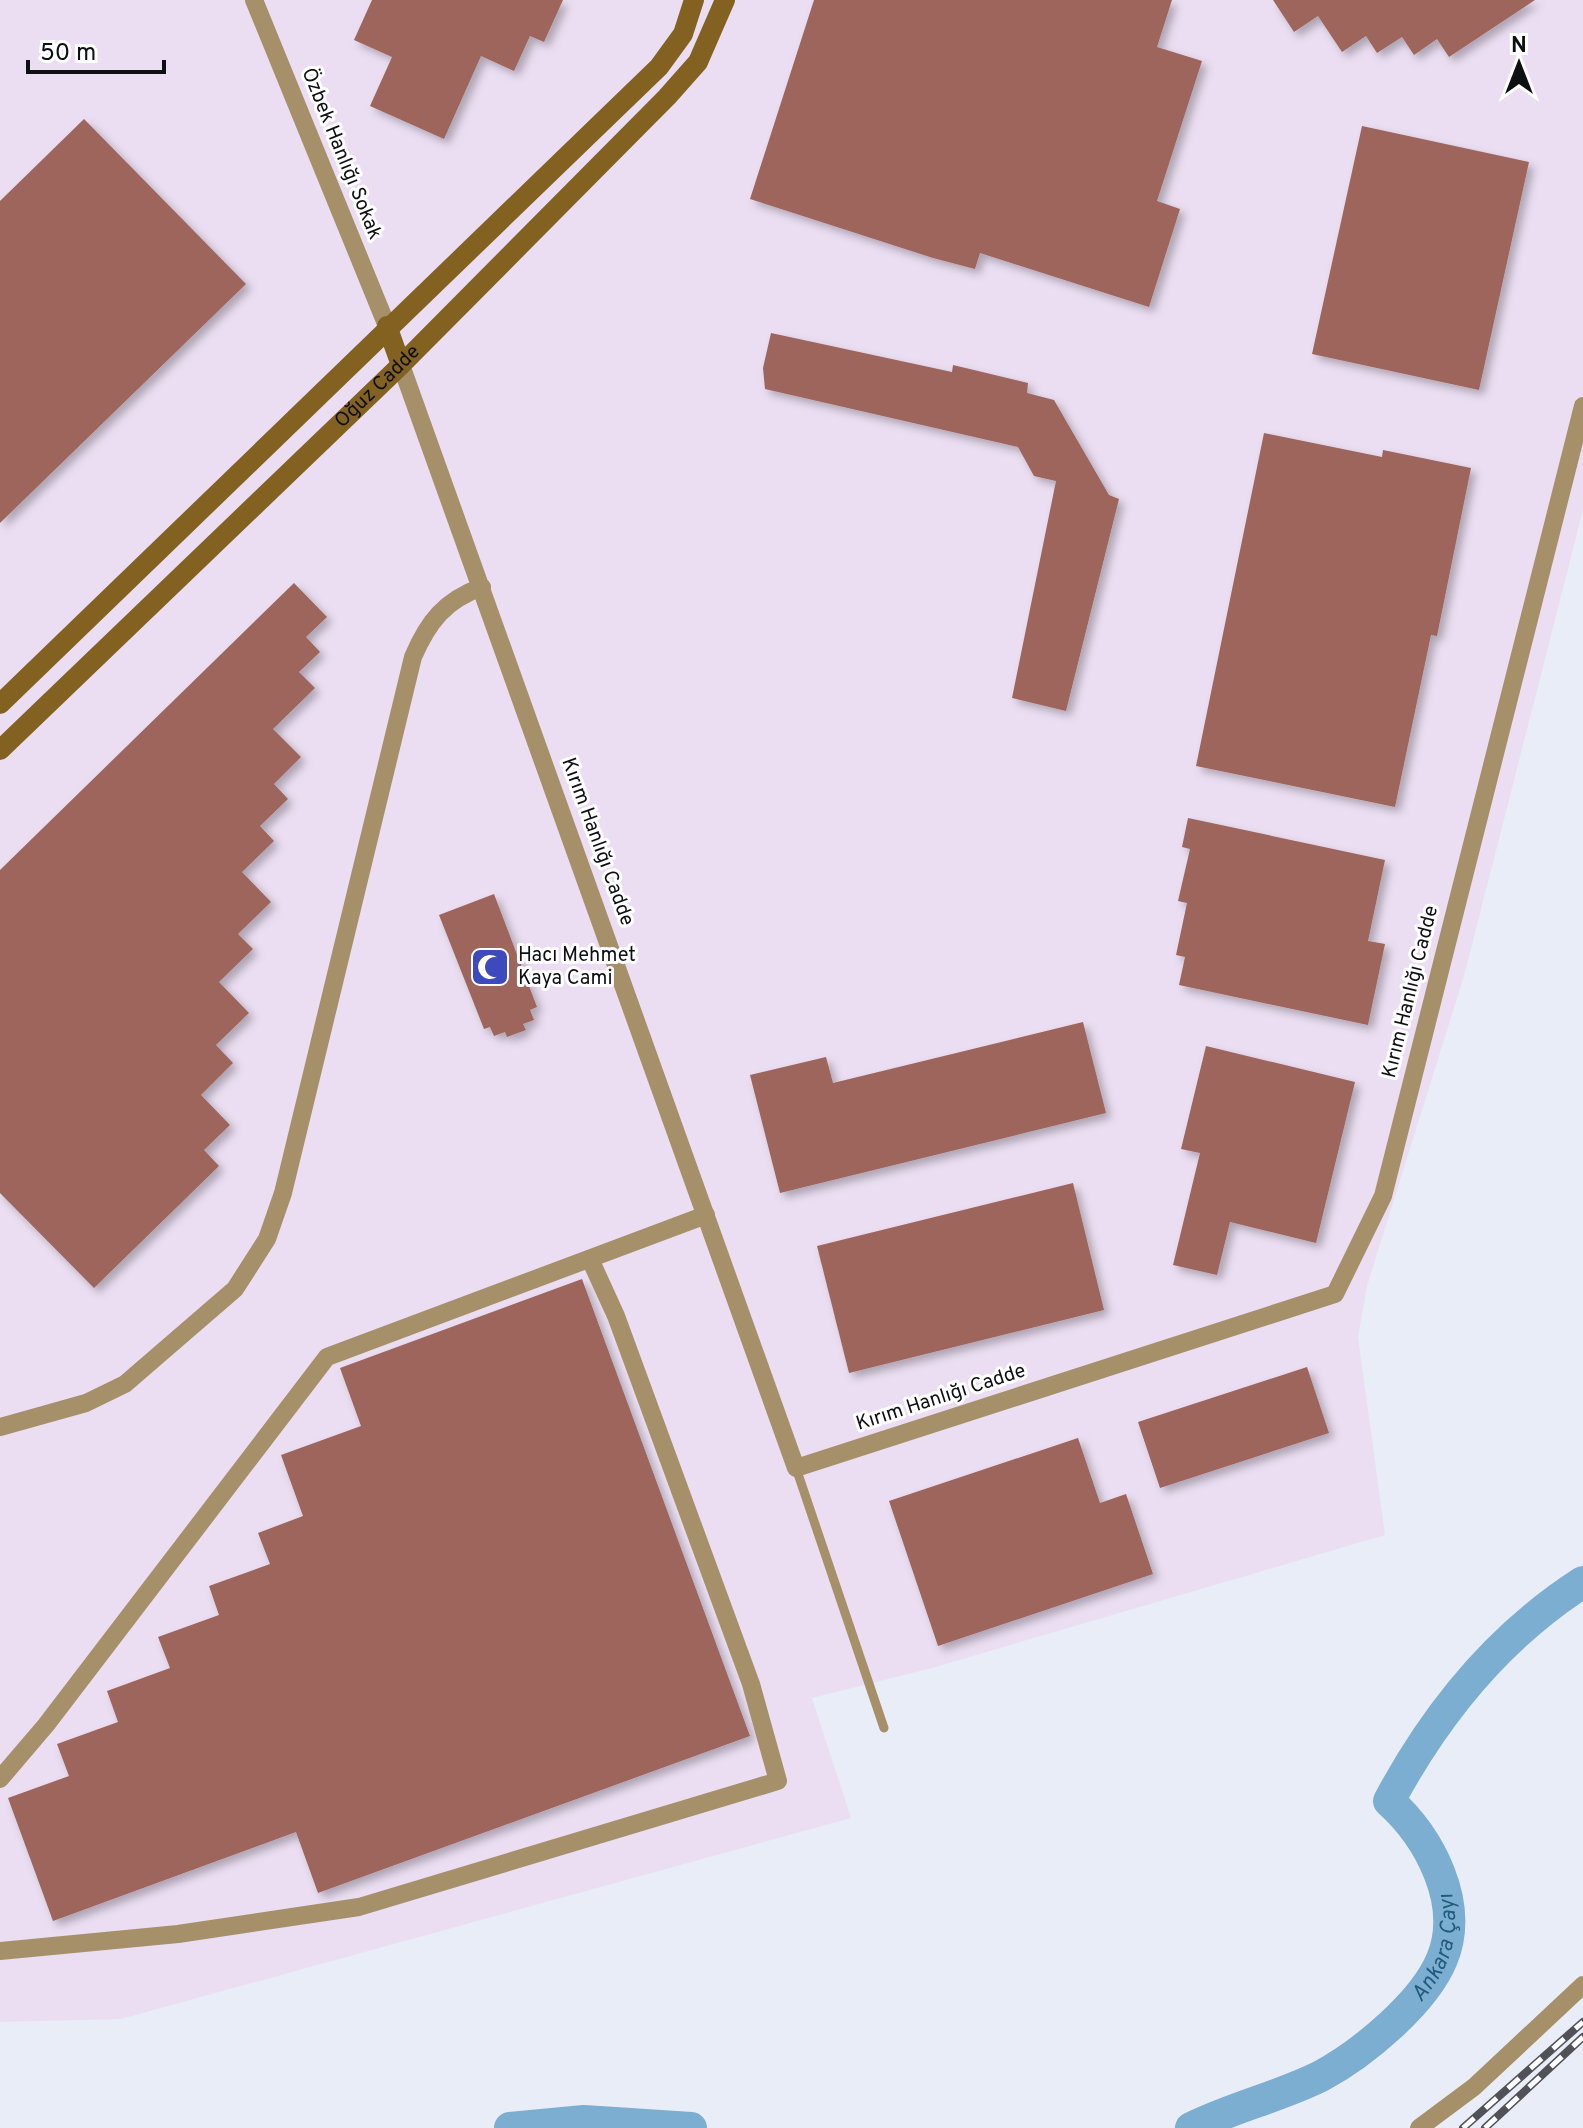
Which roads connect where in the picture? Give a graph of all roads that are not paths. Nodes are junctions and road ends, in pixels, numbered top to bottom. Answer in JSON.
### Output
{"nodes":[{"id":1,"x":254,"y":0,"type":"edge"},
{"id":2,"x":694,"y":0,"type":"edge"},
{"id":3,"x":725,"y":0,"type":"edge"},
{"id":4,"x":387,"y":326,"type":"junction"},
{"id":5,"x":401,"y":365,"type":"junction"},
{"id":6,"x":1583,"y":406,"type":"edge"},
{"id":7,"x":482,"y":587,"type":"junction"},
{"id":8,"x":0,"y":704,"type":"edge"},
{"id":9,"x":0,"y":750,"type":"edge"},
{"id":10,"x":706,"y":1215,"type":"junction"},
{"id":11,"x":590,"y":1259,"type":"junction"},
{"id":12,"x":0,"y":1427,"type":"edge"},
{"id":13,"x":796,"y":1468,"type":"junction"},
{"id":14,"x":884,"y":1728,"type":"dead end"},
{"id":15,"x":0,"y":1779,"type":"edge"},
{"id":16,"x":0,"y":1951,"type":"edge"},
{"id":17,"x":1583,"y":1985,"type":"edge"},
{"id":18,"x":1419,"y":2128,"type":"edge"}],
"edges":[{"from":1,"to":4,"type":"street","name":"Özbek Hanlığı Sokak"},
{"from":2,"to":4,"type":"street","name":"Oğuz Cadde"},
{"from":3,"to":5,"type":"street","name":"Oğuz Cadde"},
{"from":4,"to":5,"type":"street"},
{"from":4,"to":8,"type":"street","name":"Oğuz Cadde"},
{"from":5,"to":7,"type":"street","name":"Kırım Hanlığı Cadde"},
{"from":5,"to":9,"type":"street","name":"Oğuz Cadde"},
{"from":6,"to":13,"type":"street","name":"Kırım Hanlığı Cadde"},
{"from":7,"to":10,"type":"street","name":"Kırım Hanlığı Cadde"},
{"from":7,"to":12,"type":"street"},
{"from":10,"to":11,"type":"street"},
{"from":10,"to":13,"type":"street","name":"Kırım Hanlığı Cadde"},
{"from":11,"to":15,"type":"street"},
{"from":11,"to":16,"type":"street"},
{"from":13,"to":14,"type":"lane"},
{"from":17,"to":18,"type":"street"}]}
